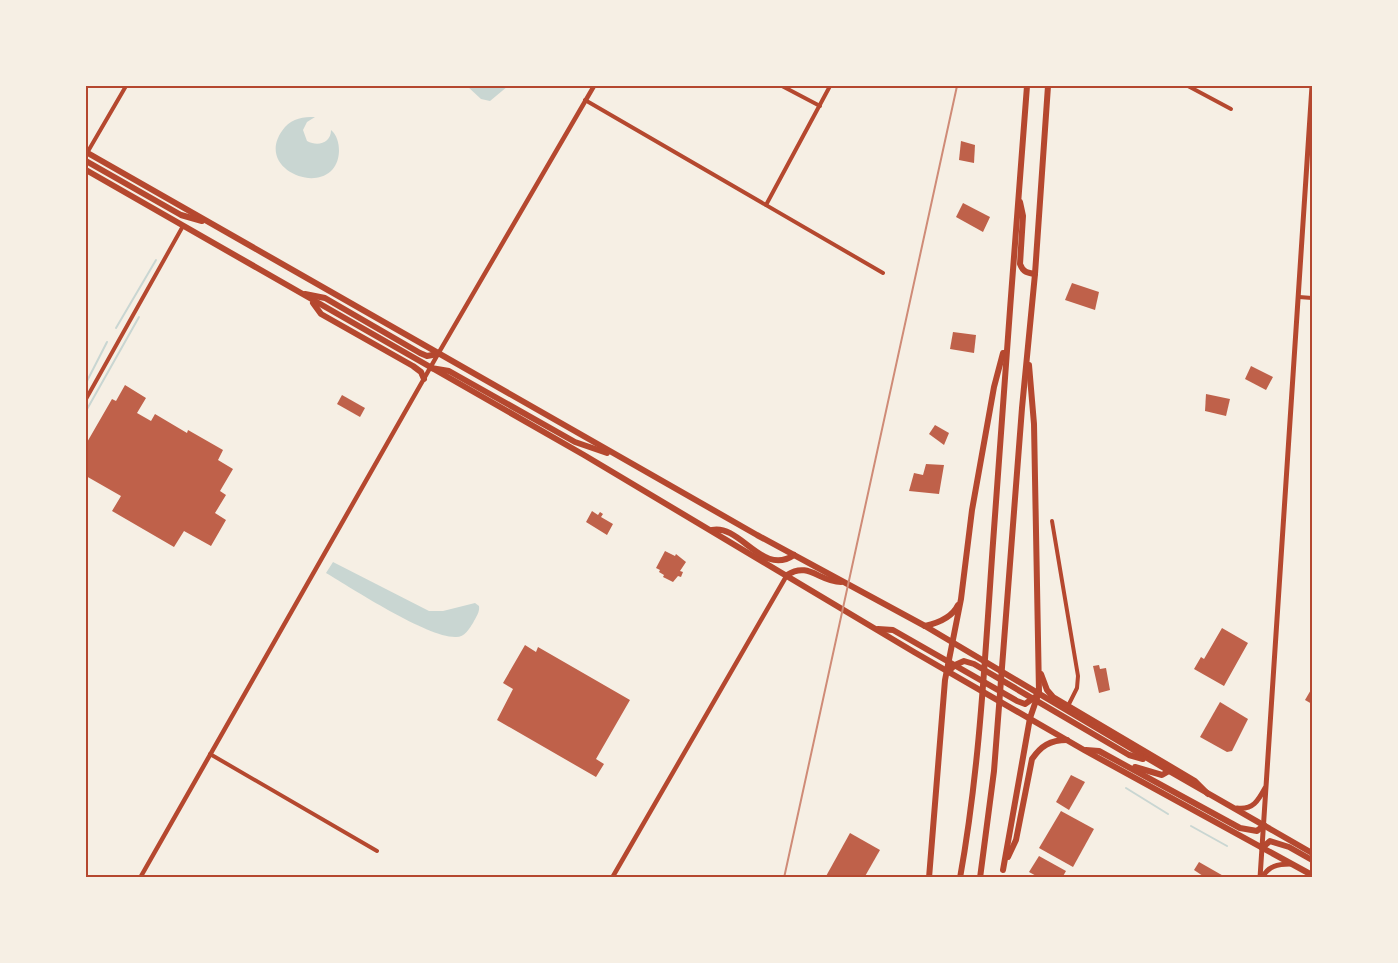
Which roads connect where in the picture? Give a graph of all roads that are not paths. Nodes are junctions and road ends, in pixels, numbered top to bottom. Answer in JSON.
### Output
{"nodes":[{"id":1,"x":126,"y":86,"type":"edge"},
{"id":2,"x":594,"y":86,"type":"edge"},
{"id":3,"x":782,"y":86,"type":"edge"},
{"id":4,"x":830,"y":86,"type":"edge"},
{"id":5,"x":1027,"y":86,"type":"edge"},
{"id":6,"x":1048,"y":86,"type":"edge"},
{"id":7,"x":1188,"y":86,"type":"edge"},
{"id":8,"x":1312,"y":86,"type":"edge"},
{"id":9,"x":585,"y":100,"type":"junction"},
{"id":10,"x":819,"y":106,"type":"junction"},
{"id":11,"x":1231,"y":109,"type":"dead end"},
{"id":12,"x":86,"y":152,"type":"edge"},
{"id":13,"x":86,"y":161,"type":"edge"},
{"id":14,"x":86,"y":170,"type":"edge"},
{"id":15,"x":1018,"y":193,"type":"junction"},
{"id":16,"x":766,"y":205,"type":"junction"},
{"id":17,"x":211,"y":223,"type":"junction"},
{"id":18,"x":183,"y":226,"type":"junction"},
{"id":19,"x":883,"y":273,"type":"dead end"},
{"id":20,"x":1035,"y":274,"type":"junction"},
{"id":21,"x":298,"y":292,"type":"junction"},
{"id":22,"x":1299,"y":297,"type":"junction"},
{"id":23,"x":1312,"y":298,"type":"edge"},
{"id":24,"x":311,"y":300,"type":"junction"},
{"id":25,"x":1006,"y":338,"type":"junction"},
{"id":26,"x":1028,"y":350,"type":"junction"},
{"id":27,"x":438,"y":354,"type":"junction"},
{"id":28,"x":430,"y":368,"type":"junction"},
{"id":29,"x":424,"y":379,"type":"junction"},
{"id":30,"x":86,"y":399,"type":"edge"},
{"id":31,"x":620,"y":457,"type":"junction"},
{"id":32,"x":1052,"y":520,"type":"dead end"},
{"id":33,"x":711,"y":530,"type":"junction"},
{"id":34,"x":794,"y":555,"type":"junction"},
{"id":35,"x":787,"y":575,"type":"junction"},
{"id":36,"x":842,"y":582,"type":"junction"},
{"id":37,"x":961,"y":599,"type":"junction"},
{"id":38,"x":925,"y":626,"type":"junction"},
{"id":39,"x":874,"y":629,"type":"junction"},
{"id":40,"x":954,"y":643,"type":"junction"},
{"id":41,"x":952,"y":664,"type":"junction"},
{"id":42,"x":948,"y":672,"type":"junction"},
{"id":43,"x":1040,"y":674,"type":"junction"},
{"id":44,"x":1039,"y":692,"type":"junction"},
{"id":45,"x":1035,"y":700,"type":"junction"},
{"id":46,"x":1067,"y":708,"type":"junction"},
{"id":47,"x":1030,"y":718,"type":"junction"},
{"id":48,"x":1067,"y":740,"type":"junction"},
{"id":49,"x":1084,"y":750,"type":"junction"},
{"id":50,"x":210,"y":754,"type":"junction"},
{"id":51,"x":1155,"y":763,"type":"junction"},
{"id":52,"x":1123,"y":764,"type":"junction"},
{"id":53,"x":1168,"y":771,"type":"junction"},
{"id":54,"x":1266,"y":786,"type":"junction"},
{"id":55,"x":1208,"y":794,"type":"junction"},
{"id":56,"x":1233,"y":808,"type":"junction"},
{"id":57,"x":1264,"y":825,"type":"junction"},
{"id":58,"x":1262,"y":848,"type":"junction"},
{"id":59,"x":377,"y":851,"type":"dead end"},
{"id":60,"x":1312,"y":853,"type":"edge"},
{"id":61,"x":1312,"y":860,"type":"edge"},
{"id":62,"x":1291,"y":864,"type":"junction"},
{"id":63,"x":1310,"y":873,"type":"edge"},
{"id":64,"x":1002,"y":874,"type":"edge"},
{"id":65,"x":140,"y":878,"type":"edge"},
{"id":66,"x":612,"y":878,"type":"edge"},
{"id":67,"x":929,"y":878,"type":"edge"},
{"id":68,"x":960,"y":878,"type":"edge"},
{"id":69,"x":980,"y":878,"type":"edge"},
{"id":70,"x":1261,"y":878,"type":"edge"}],
"edges":[{"from":1,"to":12,"type":"street"},
{"from":2,"to":9,"type":"street"},
{"from":3,"to":10,"type":"street"},
{"from":4,"to":10,"type":"street"},
{"from":5,"to":15,"type":"main road"},
{"from":6,"to":20,"type":"main road"},
{"from":7,"to":11,"type":"street"},
{"from":8,"to":22,"type":"main road"},
{"from":9,"to":16,"type":"street"},
{"from":9,"to":27,"type":"street"},
{"from":10,"to":16,"type":"street"},
{"from":12,"to":17,"type":"main road"},
{"from":13,"to":17,"type":"main road"},
{"from":14,"to":18,"type":"main road"},
{"from":15,"to":20,"type":"main road"},
{"from":15,"to":25,"type":"main road"},
{"from":16,"to":19,"type":"street"},
{"from":17,"to":27,"type":"main road"},
{"from":18,"to":21,"type":"main road"},
{"from":18,"to":30,"type":"street"},
{"from":20,"to":26,"type":"main road"},
{"from":21,"to":24,"type":"main road"},
{"from":21,"to":27,"type":"main road"},
{"from":22,"to":23,"type":"street"},
{"from":22,"to":54,"type":"main road"},
{"from":24,"to":28,"type":"main road"},
{"from":24,"to":29,"type":"main road"},
{"from":25,"to":37,"type":"main road"},
{"from":25,"to":68,"type":"main road"},
{"from":26,"to":43,"type":"main road"},
{"from":26,"to":69,"type":"main road"},
{"from":27,"to":28,"type":"street"},
{"from":27,"to":31,"type":"main road"},
{"from":28,"to":29,"type":"street"},
{"from":28,"to":31,"type":"main road"},
{"from":28,"to":33,"type":"main road"},
{"from":29,"to":50,"type":"street"},
{"from":31,"to":34,"type":"main road"},
{"from":32,"to":46,"type":"street"},
{"from":33,"to":34,"type":"main road"},
{"from":33,"to":35,"type":"main road"},
{"from":34,"to":36,"type":"main road"},
{"from":35,"to":36,"type":"main road"},
{"from":35,"to":39,"type":"main road"},
{"from":35,"to":66,"type":"street"},
{"from":36,"to":38,"type":"main road"},
{"from":37,"to":38,"type":"main road"},
{"from":37,"to":40,"type":"main road"},
{"from":38,"to":40,"type":"main road"},
{"from":39,"to":41,"type":"main road"},
{"from":39,"to":42,"type":"main road"},
{"from":40,"to":41,"type":"main road"},
{"from":40,"to":44,"type":"main road"},
{"from":41,"to":42,"type":"main road"},
{"from":41,"to":45,"type":"main road"},
{"from":41,"to":45,"type":"main road"},
{"from":42,"to":47,"type":"main road"},
{"from":42,"to":67,"type":"main road"},
{"from":43,"to":44,"type":"main road"},
{"from":43,"to":46,"type":"main road"},
{"from":44,"to":45,"type":"main road"},
{"from":44,"to":46,"type":"main road"},
{"from":45,"to":47,"type":"main road"},
{"from":45,"to":51,"type":"main road"},
{"from":46,"to":51,"type":"main road"},
{"from":46,"to":55,"type":"main road"},
{"from":47,"to":48,"type":"main road"},
{"from":47,"to":64,"type":"main road"},
{"from":48,"to":49,"type":"main road"},
{"from":48,"to":64,"type":"main road"},
{"from":49,"to":52,"type":"main road"},
{"from":49,"to":58,"type":"main road"},
{"from":50,"to":59,"type":"street"},
{"from":50,"to":65,"type":"street"},
{"from":51,"to":53,"type":"main road"},
{"from":52,"to":53,"type":"main road"},
{"from":52,"to":57,"type":"main road"},
{"from":53,"to":55,"type":"main road"},
{"from":54,"to":56,"type":"main road"},
{"from":54,"to":57,"type":"main road"},
{"from":55,"to":56,"type":"main road"},
{"from":56,"to":57,"type":"main road"},
{"from":57,"to":58,"type":"main road"},
{"from":57,"to":60,"type":"main road"},
{"from":58,"to":61,"type":"main road"},
{"from":58,"to":62,"type":"main road"},
{"from":58,"to":70,"type":"main road"},
{"from":62,"to":63,"type":"main road"},
{"from":62,"to":70,"type":"main road"}]}
